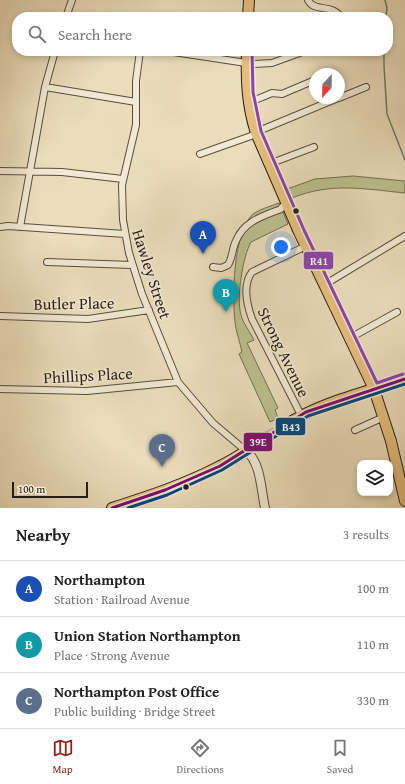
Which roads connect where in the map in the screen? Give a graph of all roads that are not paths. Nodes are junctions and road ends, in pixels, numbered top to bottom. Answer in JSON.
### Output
{"nodes":[{"id":1,"x":72,"y":0,"type":"edge"},
{"id":2,"x":249,"y":0,"type":"edge"},
{"id":3,"x":308,"y":0,"type":"edge"},
{"id":4,"x":68,"y":12,"type":"edge"},
{"id":5,"x":248,"y":12,"type":"edge"},
{"id":6,"x":335,"y":12,"type":"edge"},
{"id":7,"x":54,"y":56,"type":"edge"},
{"id":8,"x":139,"y":56,"type":"edge"},
{"id":9,"x":200,"y":56,"type":"edge"},
{"id":10,"x":247,"y":56,"type":"edge"},
{"id":11,"x":291,"y":56,"type":"edge"},
{"id":12,"x":246,"y":63,"type":"junction"},
{"id":13,"x":309,"y":83,"type":"edge"},
{"id":14,"x":45,"y":87,"type":"junction"},
{"id":15,"x":366,"y":87,"type":"dead end"},
{"id":16,"x":345,"y":96,"type":"edge"},
{"id":17,"x":136,"y":102,"type":"junction"},
{"id":18,"x":248,"y":104,"type":"junction"},
{"id":19,"x":325,"y":104,"type":"edge"},
{"id":20,"x":256,"y":133,"type":"junction"},
{"id":21,"x":314,"y":147,"type":"dead end"},
{"id":22,"x":200,"y":154,"type":"dead end"},
{"id":23,"x":269,"y":164,"type":"junction"},
{"id":24,"x":0,"y":171,"type":"edge"},
{"id":25,"x":30,"y":172,"type":"junction"},
{"id":26,"x":123,"y":179,"type":"junction"},
{"id":27,"x":285,"y":205,"type":"junction"},
{"id":28,"x":20,"y":226,"type":"junction"},
{"id":29,"x":0,"y":227,"type":"edge"},
{"id":30,"x":125,"y":234,"type":"junction"},
{"id":31,"x":405,"y":236,"type":"edge"},
{"id":32,"x":306,"y":246,"type":"junction"},
{"id":33,"x":46,"y":262,"type":"dead end"},
{"id":34,"x":132,"y":265,"type":"junction"},
{"id":35,"x":213,"y":267,"type":"dead end"},
{"id":36,"x":324,"y":285,"type":"junction"},
{"id":37,"x":149,"y":310,"type":"junction"},
{"id":38,"x":397,"y":312,"type":"dead end"},
{"id":39,"x":0,"y":316,"type":"edge"},
{"id":40,"x":350,"y":338,"type":"junction"},
{"id":41,"x":405,"y":379,"type":"edge"},
{"id":42,"x":178,"y":382,"type":"junction"},
{"id":43,"x":374,"y":389,"type":"junction"},
{"id":44,"x":0,"y":390,"type":"edge"},
{"id":45,"x":301,"y":415,"type":"junction"},
{"id":46,"x":384,"y":417,"type":"junction"},
{"id":47,"x":284,"y":426,"type":"tunnel mouth"},
{"id":48,"x":355,"y":430,"type":"dead end"},
{"id":49,"x":267,"y":437,"type":"tunnel mouth"},
{"id":50,"x":246,"y":451,"type":"junction"},
{"id":51,"x":405,"y":501,"type":"edge"},
{"id":52,"x":112,"y":508,"type":"edge"},
{"id":53,"x":265,"y":508,"type":"edge"}],
"edges":[{"from":1,"to":4,"type":"street"},
{"from":2,"to":5,"type":"main road"},
{"from":3,"to":6,"type":"street"},
{"from":7,"to":14,"type":"street"},
{"from":8,"to":17,"type":"street","name":"Hawley Street"},
{"from":9,"to":12,"type":"street"},
{"from":10,"to":12,"type":"main road"},
{"from":11,"to":12,"type":"street"},
{"from":12,"to":18,"type":"main road"},
{"from":13,"to":18,"type":"street"},
{"from":14,"to":17,"type":"street"},
{"from":14,"to":25,"type":"street"},
{"from":15,"to":16,"type":"street"},
{"from":17,"to":26,"type":"street","name":"Hawley Street"},
{"from":18,"to":20,"type":"main road"},
{"from":19,"to":20,"type":"street"},
{"from":20,"to":22,"type":"street"},
{"from":20,"to":23,"type":"main road"},
{"from":21,"to":23,"type":"street"},
{"from":23,"to":27,"type":"main road"},
{"from":24,"to":25,"type":"street"},
{"from":25,"to":26,"type":"street"},
{"from":25,"to":28,"type":"street"},
{"from":26,"to":30,"type":"street","name":"Hawley Street"},
{"from":27,"to":32,"type":"main road"},
{"from":27,"to":35,"type":"street"},
{"from":28,"to":29,"type":"street"},
{"from":28,"to":30,"type":"street"},
{"from":30,"to":34,"type":"street","name":"Hawley Street"},
{"from":31,"to":36,"type":"street"},
{"from":32,"to":36,"type":"main road"},
{"from":32,"to":45,"type":"street","name":"Strong Avenue"},
{"from":33,"to":34,"type":"street"},
{"from":34,"to":37,"type":"street","name":"Hawley Street"},
{"from":36,"to":40,"type":"main road"},
{"from":37,"to":39,"type":"street","name":"Butler Place"},
{"from":37,"to":42,"type":"street","name":"Hawley Street"},
{"from":38,"to":40,"type":"street"},
{"from":40,"to":43,"type":"main road"},
{"from":41,"to":43,"type":"main road"},
{"from":42,"to":44,"type":"street","name":"Phillips Place"},
{"from":42,"to":50,"type":"street","name":"Hawley Street"},
{"from":43,"to":45,"type":"main road"},
{"from":43,"to":46,"type":"main road"},
{"from":45,"to":47,"type":"main road"},
{"from":46,"to":48,"type":"street"},
{"from":46,"to":51,"type":"main road"},
{"from":49,"to":50,"type":"main road"},
{"from":50,"to":52,"type":"main road"},
{"from":50,"to":53,"type":"street"}]}
